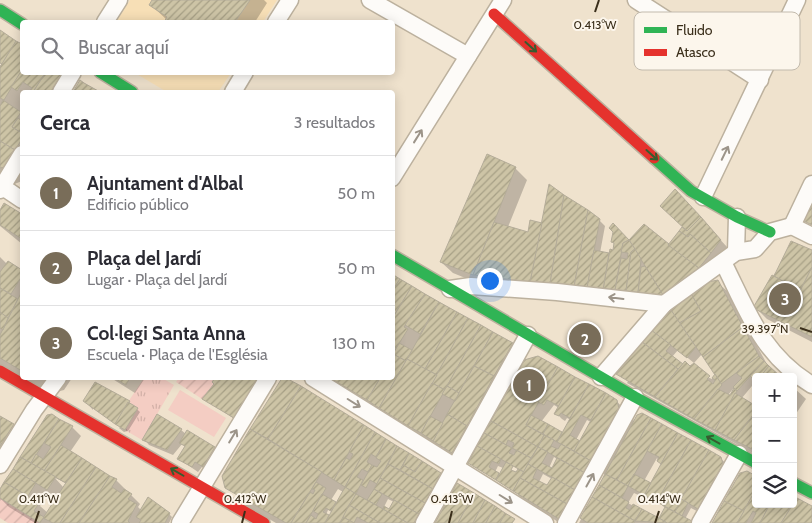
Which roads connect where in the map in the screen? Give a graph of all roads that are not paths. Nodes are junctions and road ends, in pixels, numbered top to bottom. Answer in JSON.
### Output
{"nodes":[{"id":1,"x":119,"y":0,"type":"edge"},
{"id":2,"x":290,"y":0,"type":"edge"},
{"id":3,"x":370,"y":0,"type":"edge"},
{"id":4,"x":503,"y":0,"type":"edge"},
{"id":5,"x":636,"y":0,"type":"edge"},
{"id":6,"x":797,"y":0,"type":"edge"},
{"id":7,"x":660,"y":7,"type":"edge"},
{"id":8,"x":0,"y":10,"type":"edge"},
{"id":9,"x":791,"y":12,"type":"edge"},
{"id":10,"x":494,"y":14,"type":"junction"},
{"id":11,"x":106,"y":20,"type":"edge"},
{"id":12,"x":277,"y":20,"type":"edge"},
{"id":13,"x":20,"y":23,"type":"edge"},
{"id":14,"x":468,"y":56,"type":"junction"},
{"id":15,"x":746,"y":70,"type":"edge"},
{"id":16,"x":765,"y":70,"type":"edge"},
{"id":17,"x":71,"y":75,"type":"edge"},
{"id":18,"x":105,"y":75,"type":"edge"},
{"id":19,"x":243,"y":75,"type":"edge"},
{"id":20,"x":760,"y":80,"type":"junction"},
{"id":21,"x":62,"y":90,"type":"edge"},
{"id":22,"x":129,"y":90,"type":"edge"},
{"id":23,"x":234,"y":90,"type":"edge"},
{"id":24,"x":20,"y":157,"type":"edge"},
{"id":25,"x":395,"y":173,"type":"edge"},
{"id":26,"x":812,"y":184,"type":"edge"},
{"id":27,"x":1,"y":187,"type":"edge"},
{"id":28,"x":703,"y":197,"type":"junction"},
{"id":29,"x":20,"y":199,"type":"edge"},
{"id":30,"x":737,"y":218,"type":"junction"},
{"id":31,"x":792,"y":226,"type":"junction"},
{"id":32,"x":770,"y":232,"type":"junction"},
{"id":33,"x":812,"y":236,"type":"edge"},
{"id":34,"x":736,"y":252,"type":"junction"},
{"id":35,"x":395,"y":257,"type":"edge"},
{"id":36,"x":723,"y":262,"type":"junction"},
{"id":37,"x":450,"y":289,"type":"junction"},
{"id":38,"x":664,"y":304,"type":"junction"},
{"id":39,"x":528,"y":335,"type":"junction"},
{"id":40,"x":0,"y":372,"type":"edge"},
{"id":41,"x":600,"y":377,"type":"junction"},
{"id":42,"x":57,"y":380,"type":"edge"},
{"id":43,"x":267,"y":380,"type":"edge"},
{"id":44,"x":315,"y":380,"type":"edge"},
{"id":45,"x":812,"y":385,"type":"edge"},
{"id":46,"x":45,"y":396,"type":"junction"},
{"id":47,"x":635,"y":397,"type":"junction"},
{"id":48,"x":739,"y":454,"type":"junction"},
{"id":49,"x":752,"y":461,"type":"edge"},
{"id":50,"x":0,"y":465,"type":"edge"},
{"id":51,"x":454,"y":467,"type":"junction"},
{"id":52,"x":797,"y":485,"type":"edge"},
{"id":53,"x":202,"y":486,"type":"junction"},
{"id":54,"x":812,"y":493,"type":"edge"},
{"id":55,"x":180,"y":523,"type":"edge"},
{"id":56,"x":264,"y":523,"type":"edge"},
{"id":57,"x":424,"y":523,"type":"edge"},
{"id":58,"x":546,"y":523,"type":"edge"},
{"id":59,"x":566,"y":523,"type":"edge"},
{"id":60,"x":700,"y":523,"type":"edge"}],
"edges":[{"from":1,"to":11,"type":"street"},
{"from":2,"to":12,"type":"street"},
{"from":3,"to":14,"type":"street"},
{"from":4,"to":10,"type":"street"},
{"from":5,"to":7,"type":"street"},
{"from":6,"to":9,"type":"street"},
{"from":8,"to":13,"type":"street"},
{"from":10,"to":14,"type":"street"},
{"from":10,"to":28,"type":"street","one_way":true},
{"from":25,"to":14,"type":"street","one_way":true},
{"from":15,"to":20,"type":"street"},
{"from":16,"to":20,"type":"street"},
{"from":17,"to":21,"type":"street"},
{"from":18,"to":22,"type":"street"},
{"from":19,"to":23,"type":"street"},
{"from":28,"to":20,"type":"street","one_way":true},
{"from":24,"to":27,"type":"street"},
{"from":26,"to":31,"type":"street"},
{"from":27,"to":29,"type":"street"},
{"from":28,"to":30,"type":"street"},
{"from":30,"to":32,"type":"street"},
{"from":30,"to":34,"type":"street"},
{"from":31,"to":32,"type":"street"},
{"from":31,"to":33,"type":"street"},
{"from":32,"to":34,"type":"street"},
{"from":34,"to":36,"type":"street"},
{"from":35,"to":37,"type":"street"},
{"from":36,"to":38,"type":"street"},
{"from":36,"to":45,"type":"street"},
{"from":38,"to":37,"type":"street","one_way":true},
{"from":37,"to":39,"type":"street"},
{"from":38,"to":41,"type":"street"},
{"from":39,"to":41,"type":"street"},
{"from":39,"to":51,"type":"street"},
{"from":40,"to":46,"type":"street"},
{"from":41,"to":47,"type":"street"},
{"from":42,"to":46,"type":"street"},
{"from":53,"to":43,"type":"street","one_way":true},
{"from":44,"to":51,"type":"street","one_way":true},
{"from":46,"to":50,"type":"street"},
{"from":53,"to":46,"type":"street","one_way":true},
{"from":48,"to":47,"type":"street","one_way":true},
{"from":59,"to":47,"type":"street","one_way":true},
{"from":48,"to":49,"type":"street"},
{"from":48,"to":60,"type":"street"},
{"from":51,"to":57,"type":"street"},
{"from":51,"to":58,"type":"street","one_way":true},
{"from":52,"to":54,"type":"street"},
{"from":53,"to":55,"type":"street"},
{"from":53,"to":56,"type":"street"}]}
